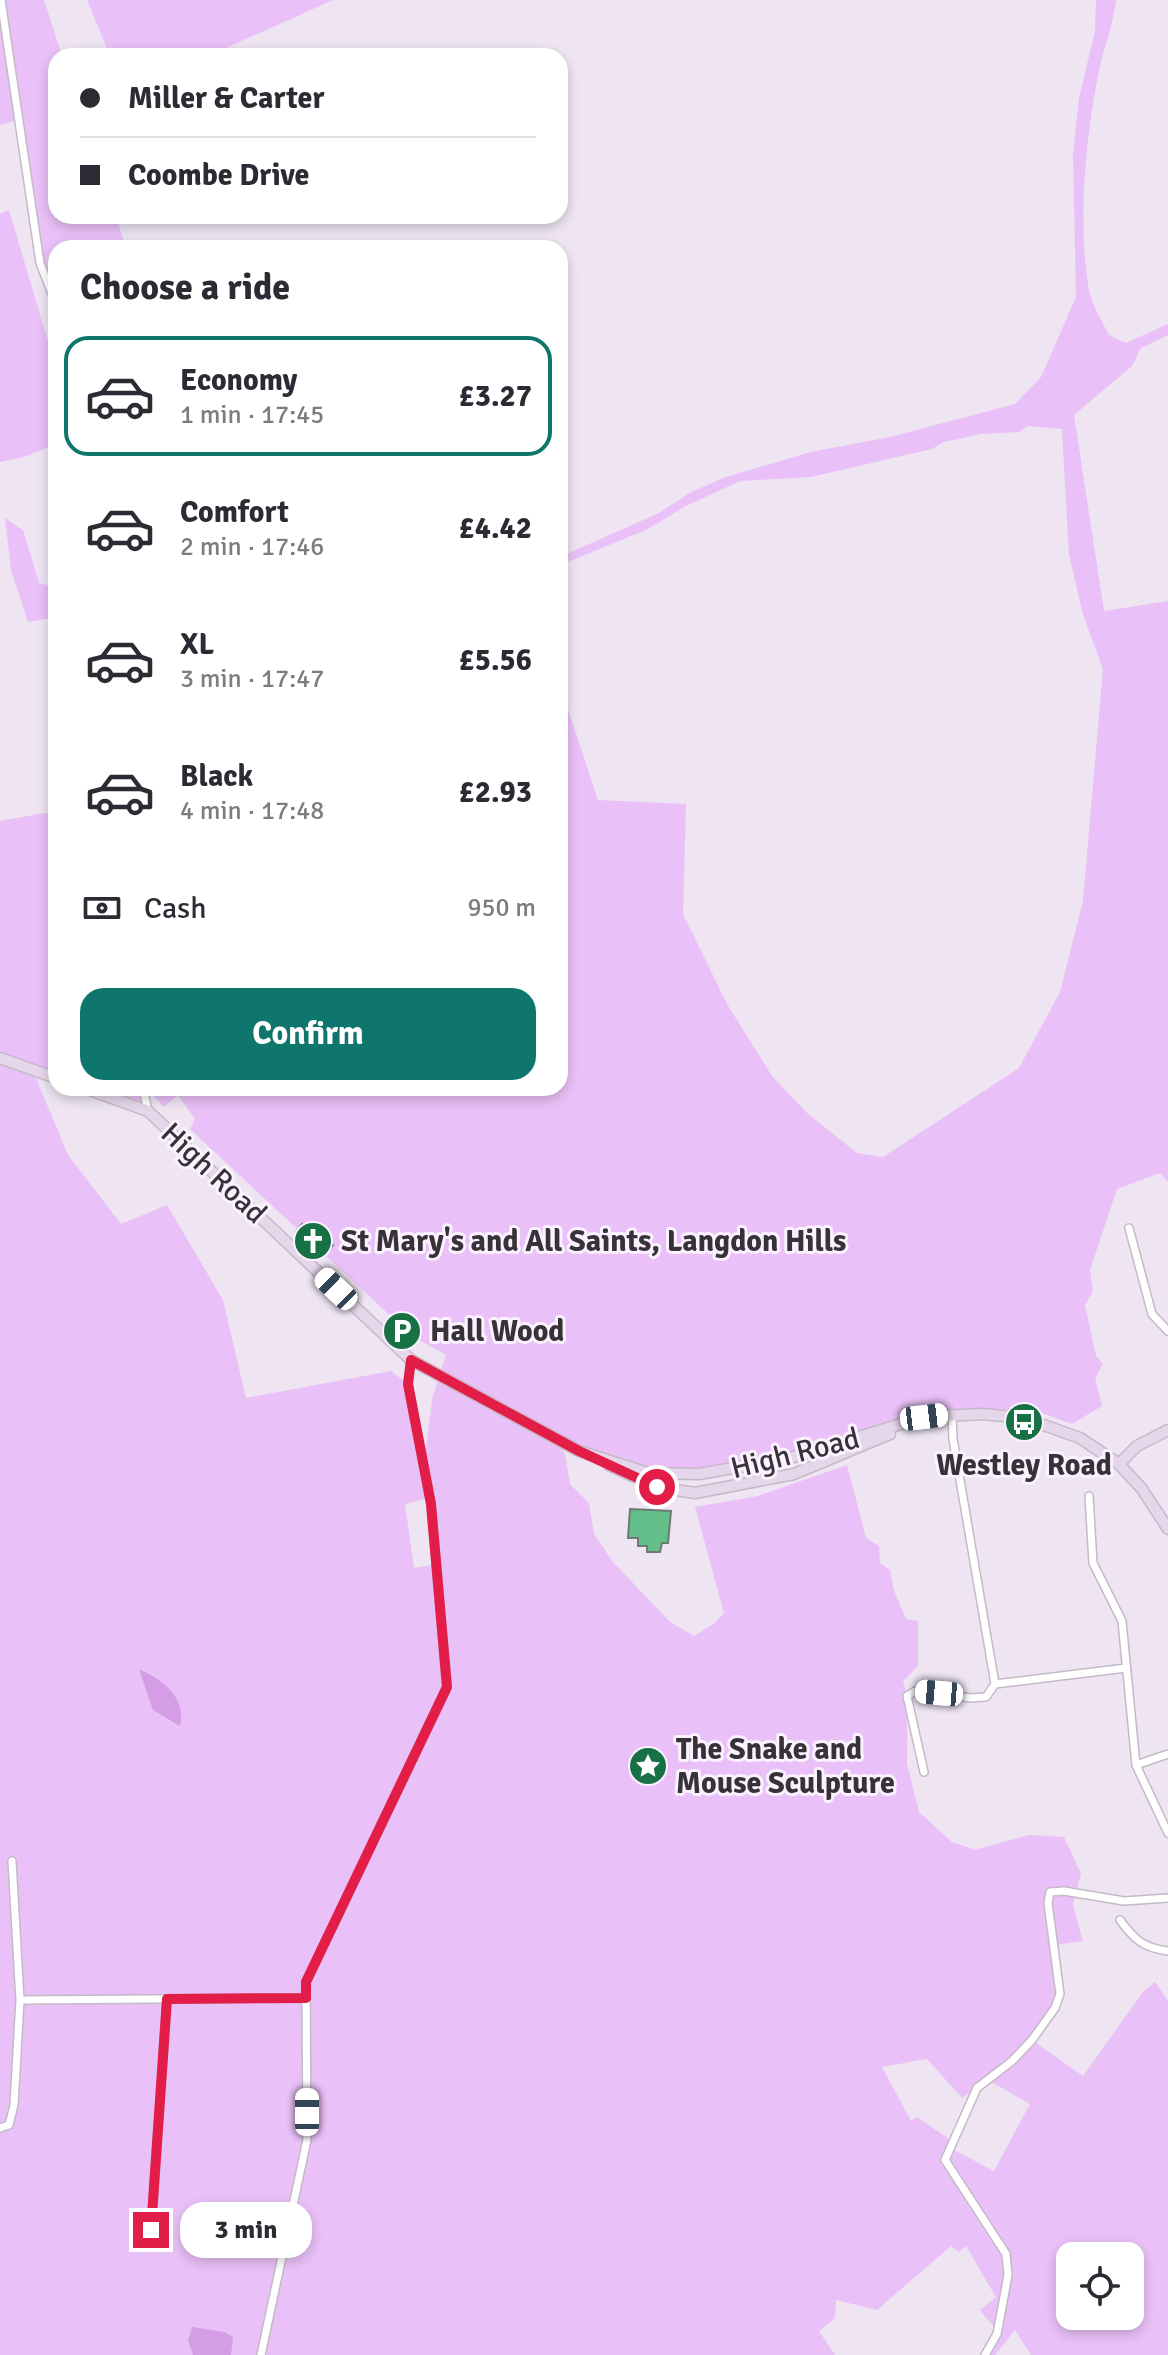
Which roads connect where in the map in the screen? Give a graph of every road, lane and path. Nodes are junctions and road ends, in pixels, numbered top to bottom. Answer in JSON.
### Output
{"nodes":[{"id":1,"x":1,"y":0,"type":"edge"},
{"id":2,"x":48,"y":284,"type":"edge"},
{"id":3,"x":0,"y":1058,"type":"edge"},
{"id":4,"x":48,"y":1075,"type":"edge"},
{"id":5,"x":106,"y":1096,"type":"edge"},
{"id":6,"x":145,"y":1096,"type":"edge"},
{"id":7,"x":148,"y":1111,"type":"junction"},
{"id":8,"x":1129,"y":1228,"type":"dead end"},
{"id":9,"x":1168,"y":1331,"type":"edge"},
{"id":10,"x":411,"y":1360,"type":"junction"},
{"id":11,"x":952,"y":1414,"type":"junction"},
{"id":12,"x":1168,"y":1430,"type":"edge"},
{"id":13,"x":591,"y":1455,"type":"junction"},
{"id":14,"x":1119,"y":1464,"type":"junction"},
{"id":15,"x":1089,"y":1496,"type":"dead end"},
{"id":16,"x":1168,"y":1529,"type":"edge"},
{"id":17,"x":1126,"y":1668,"type":"junction"},
{"id":18,"x":995,"y":1684,"type":"junction"},
{"id":19,"x":1168,"y":1754,"type":"edge"},
{"id":20,"x":1136,"y":1765,"type":"junction"},
{"id":21,"x":924,"y":1772,"type":"dead end"},
{"id":22,"x":1168,"y":1833,"type":"edge"},
{"id":23,"x":12,"y":1861,"type":"dead end"},
{"id":24,"x":1168,"y":1898,"type":"edge"},
{"id":25,"x":1120,"y":1920,"type":"dead end"},
{"id":26,"x":1168,"y":1951,"type":"edge"},
{"id":27,"x":306,"y":1998,"type":"junction"},
{"id":28,"x":167,"y":1999,"type":"junction"},
{"id":29,"x":20,"y":2000,"type":"junction"},
{"id":30,"x":0,"y":2128,"type":"edge"},
{"id":31,"x":151,"y":2230,"type":"dead end"},
{"id":32,"x":261,"y":2355,"type":"edge"},
{"id":33,"x":985,"y":2355,"type":"edge"}],
"edges":[{"from":1,"to":2,"type":"street"},
{"from":3,"to":4,"type":"main road"},
{"from":5,"to":7,"type":"main road"},
{"from":6,"to":7,"type":"street"},
{"from":7,"to":10,"type":"main road","name":"High Road"},
{"from":8,"to":9,"type":"street"},
{"from":10,"to":13,"type":"main road","name":"High Road"},
{"from":10,"to":27,"type":"street"},
{"from":11,"to":13,"type":"main road","name":"High Road"},
{"from":11,"to":13,"type":"main road","name":"High Road"},
{"from":11,"to":14,"type":"main road","name":"High Road"},
{"from":11,"to":18,"type":"street"},
{"from":12,"to":14,"type":"main road"},
{"from":14,"to":16,"type":"main road","name":"High Road"},
{"from":15,"to":17,"type":"street"},
{"from":17,"to":18,"type":"street"},
{"from":17,"to":20,"type":"street"},
{"from":18,"to":21,"type":"street"},
{"from":19,"to":20,"type":"street"},
{"from":20,"to":22,"type":"street"},
{"from":23,"to":29,"type":"street"},
{"from":24,"to":33,"type":"street"},
{"from":25,"to":26,"type":"street"},
{"from":27,"to":28,"type":"street"},
{"from":27,"to":32,"type":"street"},
{"from":28,"to":29,"type":"street"},
{"from":28,"to":31,"type":"street"},
{"from":29,"to":30,"type":"street"}]}
